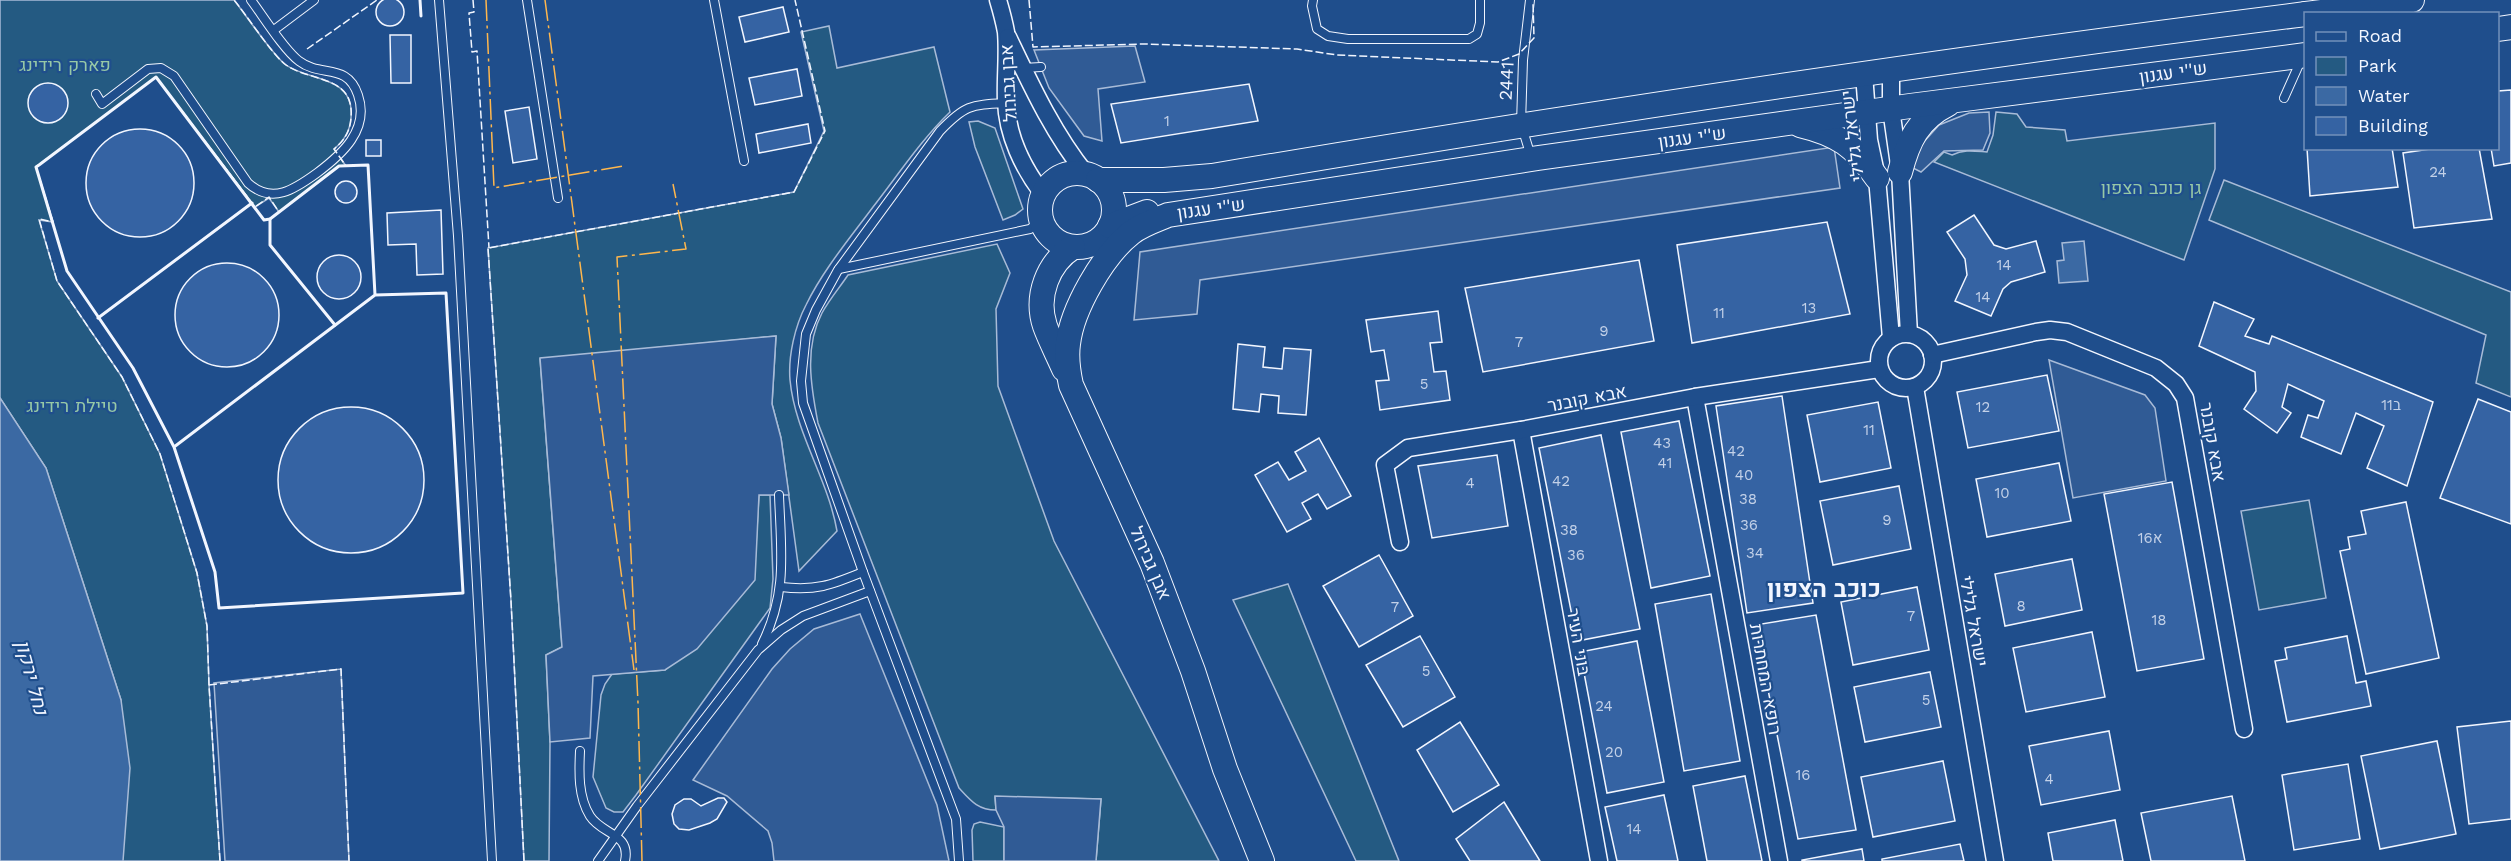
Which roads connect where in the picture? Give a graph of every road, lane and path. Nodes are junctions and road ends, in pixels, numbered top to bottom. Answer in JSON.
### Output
{"nodes":[{"id":1,"x":251,"y":0,"type":"edge"},
{"id":2,"x":314,"y":0,"type":"edge"},
{"id":3,"x":439,"y":0,"type":"edge"},
{"id":4,"x":527,"y":0,"type":"edge"},
{"id":5,"x":714,"y":0,"type":"edge"},
{"id":6,"x":998,"y":0,"type":"edge"},
{"id":7,"x":1313,"y":0,"type":"edge"},
{"id":8,"x":1480,"y":0,"type":"edge"},
{"id":9,"x":1530,"y":0,"type":"edge"},
{"id":10,"x":2412,"y":0,"type":"edge"},
{"id":11,"x":2321,"y":12,"type":"edge"},
{"id":12,"x":2304,"y":14,"type":"edge"},
{"id":13,"x":273,"y":30,"type":"junction"},
{"id":14,"x":1005,"y":31,"type":"junction"},
{"id":15,"x":2304,"y":55,"type":"edge"},
{"id":16,"x":2304,"y":57,"type":"edge"},
{"id":17,"x":1041,"y":67,"type":"dead end"},
{"id":18,"x":1023,"y":69,"type":"junction"},
{"id":19,"x":1891,"y":70,"type":"junction"},
{"id":20,"x":1864,"y":74,"type":"junction"},
{"id":21,"x":96,"y":94,"type":"dead end"},
{"id":22,"x":2284,"y":98,"type":"dead end"},
{"id":23,"x":1954,"y":100,"type":"junction"},
{"id":24,"x":1005,"y":103,"type":"junction"},
{"id":25,"x":1891,"y":109,"type":"junction"},
{"id":26,"x":1867,"y":112,"type":"junction"},
{"id":27,"x":1792,"y":123,"type":"junction"},
{"id":28,"x":1521,"y":124,"type":"junction"},
{"id":29,"x":1538,"y":158,"type":"junction"},
{"id":30,"x":744,"y":161,"type":"dead end"},
{"id":31,"x":1888,"y":175,"type":"junction"},
{"id":32,"x":1092,"y":177,"type":"junction"},
{"id":33,"x":1355,"y":187,"type":"junction"},
{"id":34,"x":558,"y":198,"type":"dead end"},
{"id":35,"x":1041,"y":205,"type":"junction"},
{"id":36,"x":1110,"y":226,"type":"junction"},
{"id":37,"x":1073,"y":247,"type":"junction"},
{"id":38,"x":838,"y":270,"type":"junction"},
{"id":39,"x":1100,"y":270,"type":"joint"},
{"id":40,"x":1909,"y":334,"type":"junction"},
{"id":41,"x":1891,"y":338,"type":"junction"},
{"id":42,"x":1932,"y":355,"type":"junction"},
{"id":43,"x":1879,"y":369,"type":"junction"},
{"id":44,"x":1071,"y":385,"type":"junction"},
{"id":45,"x":1914,"y":387,"type":"junction"},
{"id":46,"x":1695,"y":397,"type":"junction"},
{"id":47,"x":1521,"y":430,"type":"junction"},
{"id":48,"x":779,"y":495,"type":"dead end"},
{"id":49,"x":1400,"y":542,"type":"dead end"},
{"id":50,"x":863,"y":572,"type":"junction"},
{"id":51,"x":781,"y":587,"type":"junction"},
{"id":52,"x":870,"y":591,"type":"junction"},
{"id":53,"x":759,"y":650,"type":"junction"},
{"id":54,"x":2244,"y":729,"type":"dead end"},
{"id":55,"x":580,"y":751,"type":"dead end"},
{"id":56,"x":616,"y":833,"type":"junction"},
{"id":57,"x":492,"y":861,"type":"edge"},
{"id":58,"x":598,"y":861,"type":"edge"},
{"id":59,"x":625,"y":861,"type":"edge"},
{"id":60,"x":959,"y":861,"type":"edge"},
{"id":61,"x":1262,"y":861,"type":"edge"},
{"id":62,"x":1599,"y":861,"type":"edge"},
{"id":63,"x":1779,"y":861,"type":"edge"},
{"id":64,"x":1995,"y":861,"type":"edge"}],
"edges":[{"from":1,"to":13,"type":"lane"},
{"from":2,"to":13,"type":"lane"},
{"from":3,"to":57,"type":"lane"},
{"from":4,"to":34,"type":"lane"},
{"from":5,"to":30,"type":"lane"},
{"from":6,"to":14,"type":"street","name":"אבן גבירול"},
{"from":7,"to":8,"type":"lane"},
{"from":9,"to":28,"type":"lane","name":"2441"},
{"from":10,"to":11,"type":"main road","name":"ש''י עגנון"},
{"from":12,"to":19,"type":"main road","name":"ש''י עגנון"},
{"from":13,"to":21,"type":"lane"},
{"from":14,"to":18,"type":"street"},
{"from":14,"to":24,"type":"street","name":"אבן גבירול"},
{"from":15,"to":23,"type":"main road","name":"ש''י עגנון"},
{"from":16,"to":22,"type":"lane"},
{"from":17,"to":18,"type":"lane"},
{"from":18,"to":32,"type":"street"},
{"from":19,"to":20,"type":"main road","name":"ש''י עגנון"},
{"from":19,"to":25,"type":"street","name":"ישראל גלילי"},
{"from":20,"to":26,"type":"street","name":"ישראל גלילי"},
{"from":20,"to":28,"type":"main road","name":"ש''י עגנון"},
{"from":23,"to":25,"type":"main road","name":"ש''י עגנון"},
{"from":23,"to":31,"type":"main road"},
{"from":24,"to":35,"type":"street","name":"אבן גבירול"},
{"from":24,"to":38,"type":"lane"},
{"from":25,"to":26,"type":"main road","name":"ש''י עגנון"},
{"from":25,"to":31,"type":"street","name":"ישראל גלילי"},
{"from":26,"to":27,"type":"main road","name":"ש''י עגנון"},
{"from":26,"to":31,"type":"street","name":"ישראל גלילי"},
{"from":27,"to":29,"type":"main road","name":"ש''י עגנון"},
{"from":27,"to":31,"type":"main road"},
{"from":28,"to":29,"type":"lane","name":"2441"},
{"from":28,"to":32,"type":"main road","name":"ש''י עגנון"},
{"from":29,"to":33,"type":"main road","name":"ש''י עגנון"},
{"from":31,"to":40,"type":"street","name":"ישראל גלילי"},
{"from":31,"to":41,"type":"street","name":"ישראל גלילי"},
{"from":32,"to":35,"type":"main road"},
{"from":32,"to":36,"type":"main road"},
{"from":33,"to":36,"type":"main road"},
{"from":33,"to":39,"type":"main road","name":"ש''י עגנון"},
{"from":35,"to":37,"type":"main road"},
{"from":35,"to":38,"type":"lane"},
{"from":36,"to":37,"type":"main road"},
{"from":37,"to":44,"type":"main road"},
{"from":38,"to":50,"type":"lane"},
{"from":39,"to":44,"type":"main road","name":"אבן גבירול"},
{"from":40,"to":41,"type":"street"},
{"from":40,"to":42,"type":"street"},
{"from":41,"to":43,"type":"street"},
{"from":42,"to":45,"type":"street"},
{"from":42,"to":54,"type":"street","name":"אבא קובנר"},
{"from":43,"to":45,"type":"street"},
{"from":43,"to":46,"type":"street","name":"אבא קובנר"},
{"from":44,"to":61,"type":"main road","name":"אבן גבירול"},
{"from":45,"to":64,"type":"street","name":"ישראל גלילי"},
{"from":46,"to":47,"type":"street","name":"אבא קובנר"},
{"from":46,"to":63,"type":"street","name":"רופא המחתרות"},
{"from":47,"to":49,"type":"street","name":"אבא קובנר"},
{"from":47,"to":62,"type":"street","name":"בוני העיר"},
{"from":48,"to":51,"type":"lane"},
{"from":50,"to":51,"type":"lane"},
{"from":50,"to":52,"type":"lane"},
{"from":51,"to":53,"type":"lane"},
{"from":52,"to":53,"type":"lane"},
{"from":52,"to":60,"type":"lane"},
{"from":53,"to":56,"type":"lane"},
{"from":55,"to":56,"type":"lane"},
{"from":56,"to":58,"type":"lane"},
{"from":56,"to":59,"type":"lane"}]}
